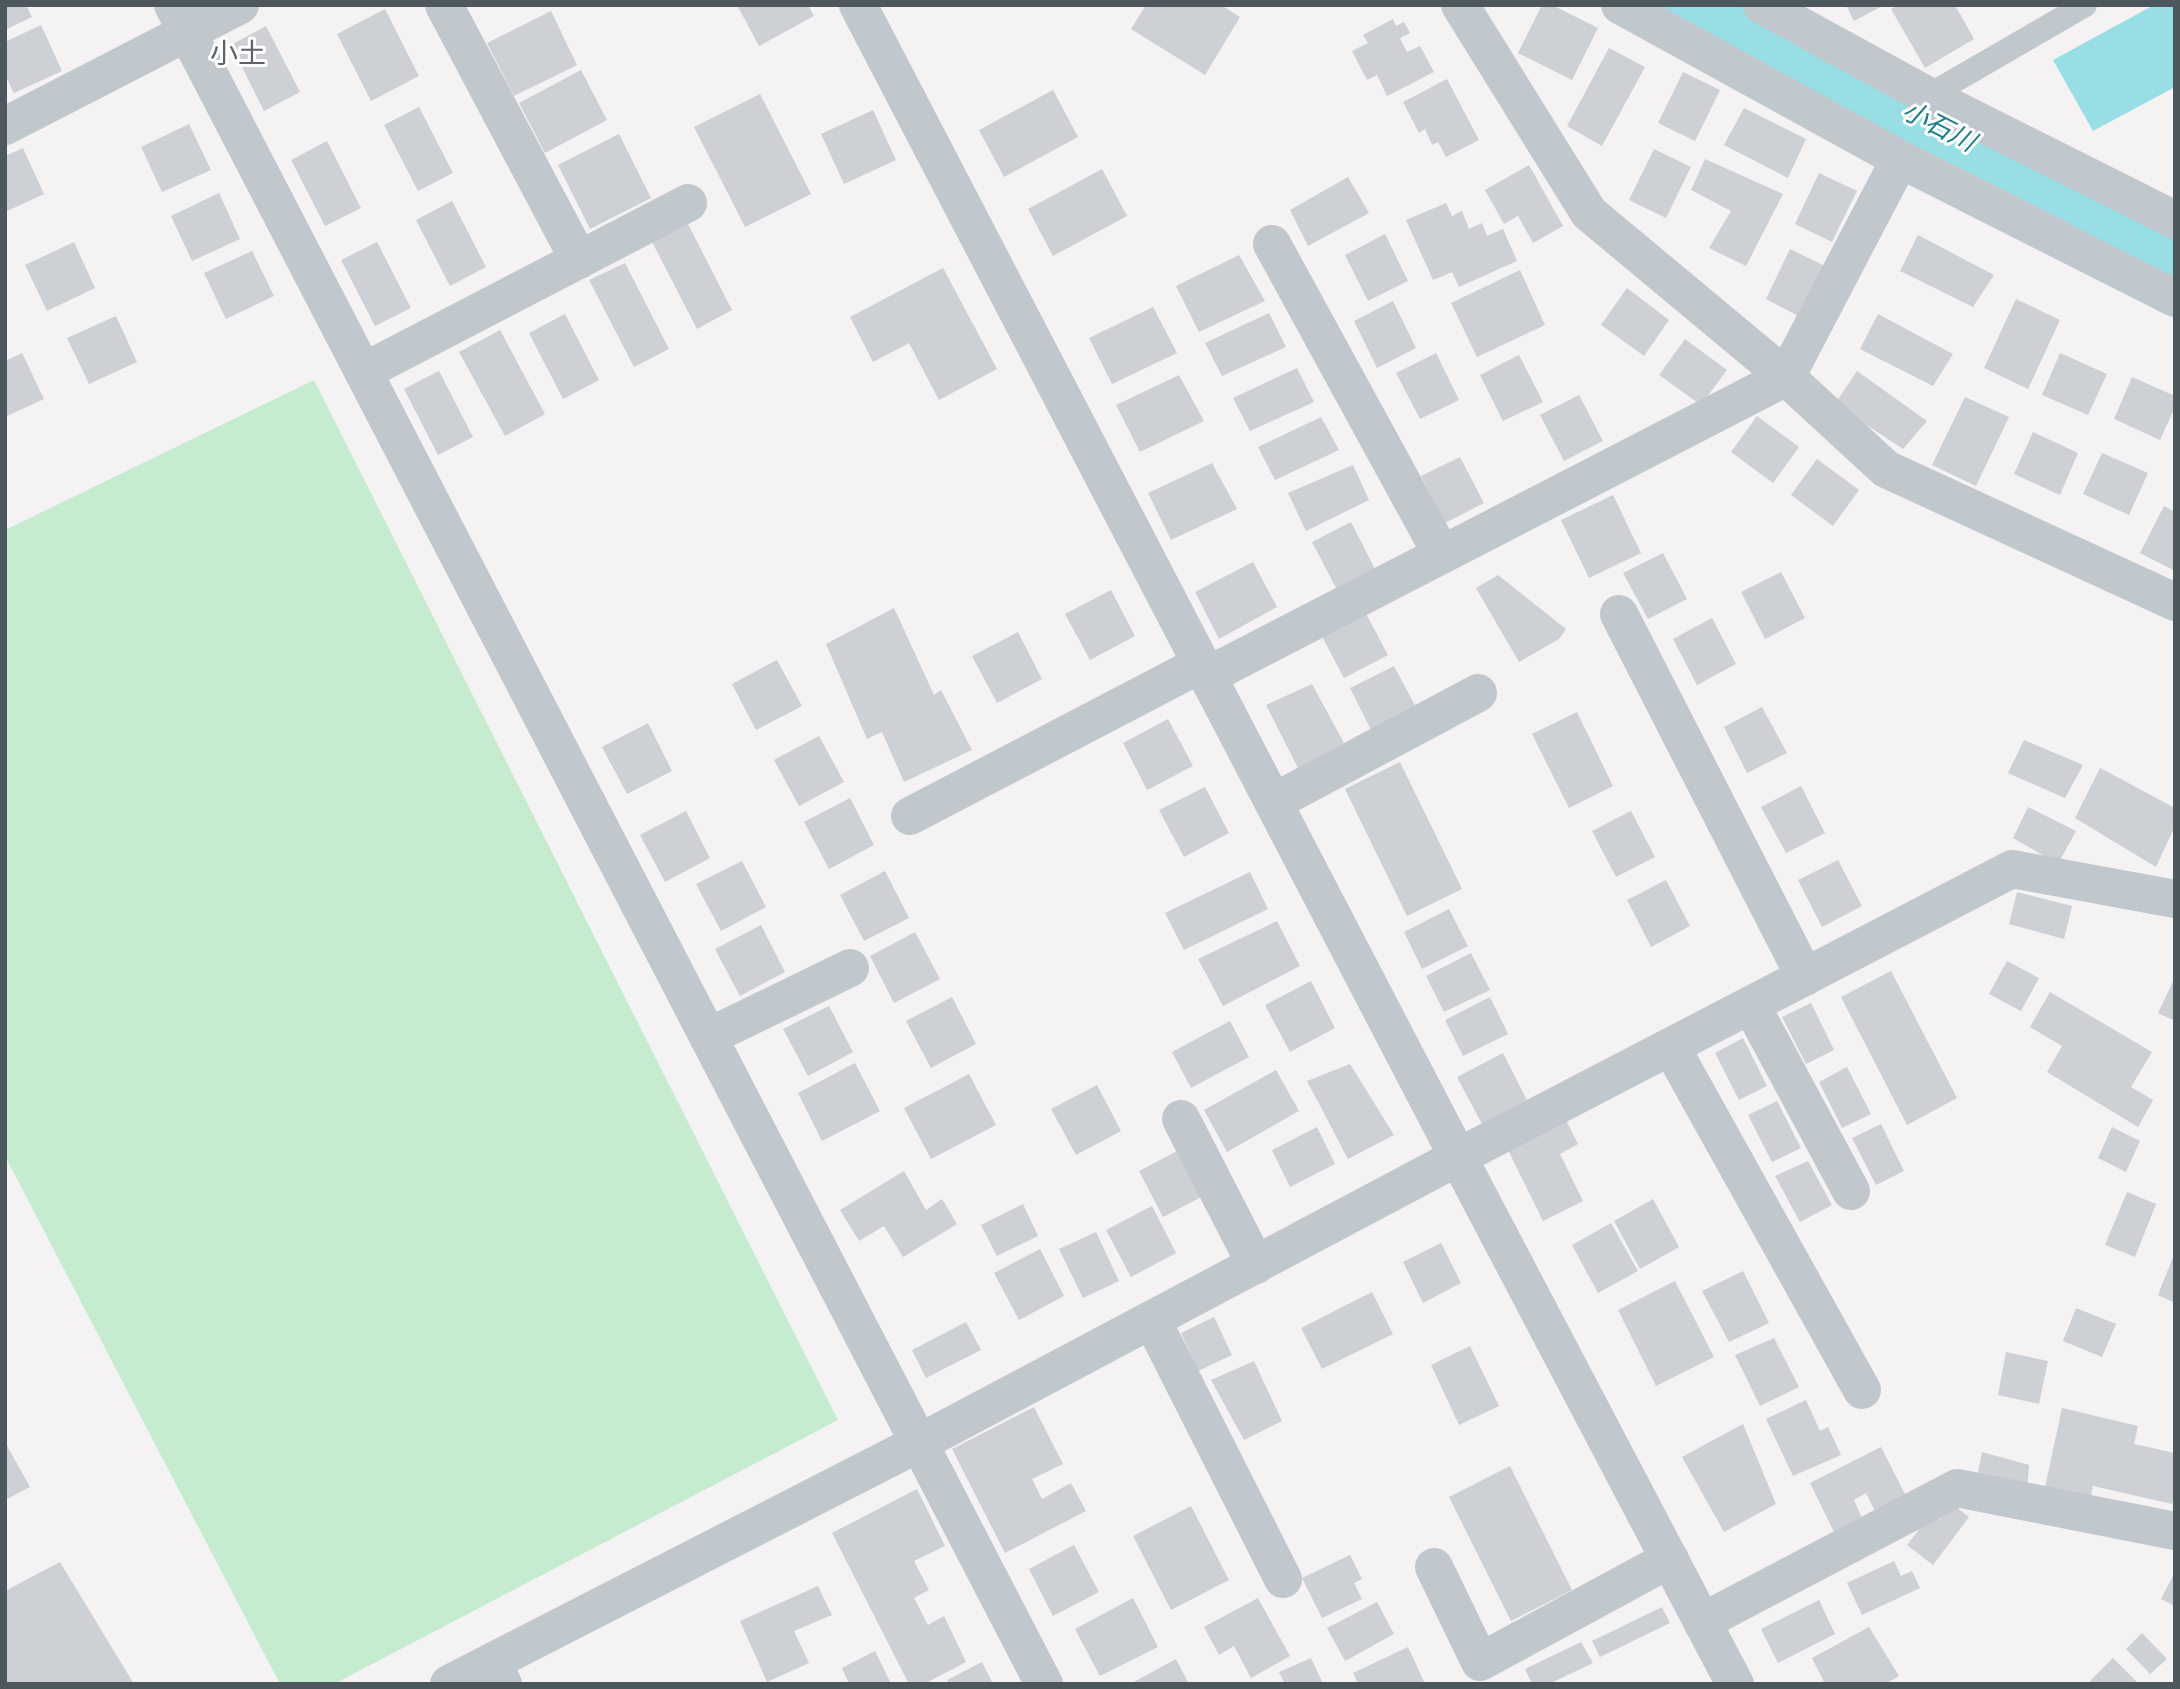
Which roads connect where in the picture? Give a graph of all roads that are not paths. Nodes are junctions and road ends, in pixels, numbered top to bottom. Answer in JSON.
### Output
{"nodes":[{"id":1,"x":240,"y":5,"type":"edge"},
{"id":2,"x":444,"y":5,"type":"edge"},
{"id":3,"x":858,"y":5,"type":"edge"},
{"id":4,"x":1460,"y":5,"type":"edge"},
{"id":5,"x":1620,"y":5,"type":"edge"},
{"id":6,"x":1762,"y":5,"type":"edge"},
{"id":7,"x":2085,"y":5,"type":"edge"},
{"id":8,"x":180,"y":19,"type":"edge"},
{"id":9,"x":1928,"y":96,"type":"junction"},
{"id":10,"x":5,"y":126,"type":"edge"},
{"id":11,"x":1900,"y":159,"type":"junction"},
{"id":12,"x":688,"y":203,"type":"dead end"},
{"id":13,"x":2175,"y":220,"type":"edge"},
{"id":14,"x":1272,"y":244,"type":"dead end"},
{"id":15,"x":579,"y":260,"type":"junction"},
{"id":16,"x":2175,"y":298,"type":"edge"},
{"id":17,"x":363,"y":372,"type":"junction"},
{"id":18,"x":1786,"y":377,"type":"junction"},
{"id":19,"x":1442,"y":555,"type":"junction"},
{"id":20,"x":2175,"y":602,"type":"edge"},
{"id":21,"x":1619,"y":614,"type":"dead end"},
{"id":22,"x":1204,"y":670,"type":"junction"},
{"id":23,"x":1478,"y":693,"type":"dead end"},
{"id":24,"x":1273,"y":802,"type":"junction"},
{"id":25,"x":910,"y":816,"type":"dead end"},
{"id":26,"x":2175,"y":899,"type":"edge"},
{"id":27,"x":850,"y":968,"type":"dead end"},
{"id":28,"x":1805,"y":977,"type":"junction"},
{"id":29,"x":1751,"y":1005,"type":"junction"},
{"id":30,"x":708,"y":1037,"type":"junction"},
{"id":31,"x":1671,"y":1047,"type":"junction"},
{"id":32,"x":1181,"y":1119,"type":"dead end"},
{"id":33,"x":1458,"y":1157,"type":"junction"},
{"id":34,"x":1851,"y":1191,"type":"dead end"},
{"id":35,"x":1256,"y":1265,"type":"junction"},
{"id":36,"x":1152,"y":1320,"type":"junction"},
{"id":37,"x":1862,"y":1391,"type":"dead end"},
{"id":38,"x":919,"y":1443,"type":"junction"},
{"id":39,"x":2175,"y":1531,"type":"edge"},
{"id":40,"x":1670,"y":1559,"type":"junction"},
{"id":41,"x":1434,"y":1567,"type":"dead end"},
{"id":42,"x":1283,"y":1579,"type":"dead end"},
{"id":43,"x":1702,"y":1622,"type":"junction"},
{"id":44,"x":497,"y":1673,"type":"edge"},
{"id":45,"x":449,"y":1684,"type":"edge"},
{"id":46,"x":1044,"y":1684,"type":"edge"},
{"id":47,"x":1735,"y":1684,"type":"edge"}],
"edges":[{"from":1,"to":8,"type":"street"},
{"from":2,"to":15,"type":"street"},
{"from":3,"to":22,"type":"street"},
{"from":4,"to":18,"type":"street"},
{"from":5,"to":11,"type":"street"},
{"from":6,"to":9,"type":"street"},
{"from":7,"to":9,"type":"lane"},
{"from":8,"to":10,"type":"street"},
{"from":8,"to":17,"type":"street"},
{"from":9,"to":13,"type":"street"},
{"from":11,"to":16,"type":"street"},
{"from":11,"to":18,"type":"street"},
{"from":12,"to":15,"type":"street"},
{"from":14,"to":19,"type":"street"},
{"from":15,"to":17,"type":"street"},
{"from":17,"to":30,"type":"street"},
{"from":18,"to":19,"type":"street"},
{"from":18,"to":20,"type":"street"},
{"from":19,"to":22,"type":"street"},
{"from":21,"to":28,"type":"street"},
{"from":22,"to":24,"type":"street"},
{"from":22,"to":25,"type":"street"},
{"from":23,"to":24,"type":"street"},
{"from":24,"to":33,"type":"street"},
{"from":26,"to":28,"type":"street"},
{"from":27,"to":30,"type":"street"},
{"from":28,"to":29,"type":"street"},
{"from":29,"to":31,"type":"street"},
{"from":29,"to":34,"type":"street"},
{"from":30,"to":38,"type":"street"},
{"from":31,"to":33,"type":"street"},
{"from":31,"to":37,"type":"street"},
{"from":32,"to":35,"type":"street"},
{"from":33,"to":35,"type":"street"},
{"from":33,"to":40,"type":"street"},
{"from":35,"to":36,"type":"street"},
{"from":36,"to":38,"type":"street"},
{"from":36,"to":42,"type":"street"},
{"from":38,"to":44,"type":"street"},
{"from":38,"to":46,"type":"street"},
{"from":39,"to":43,"type":"street"},
{"from":40,"to":41,"type":"street"},
{"from":40,"to":43,"type":"street"},
{"from":43,"to":47,"type":"street"},
{"from":44,"to":45,"type":"street"}]}
